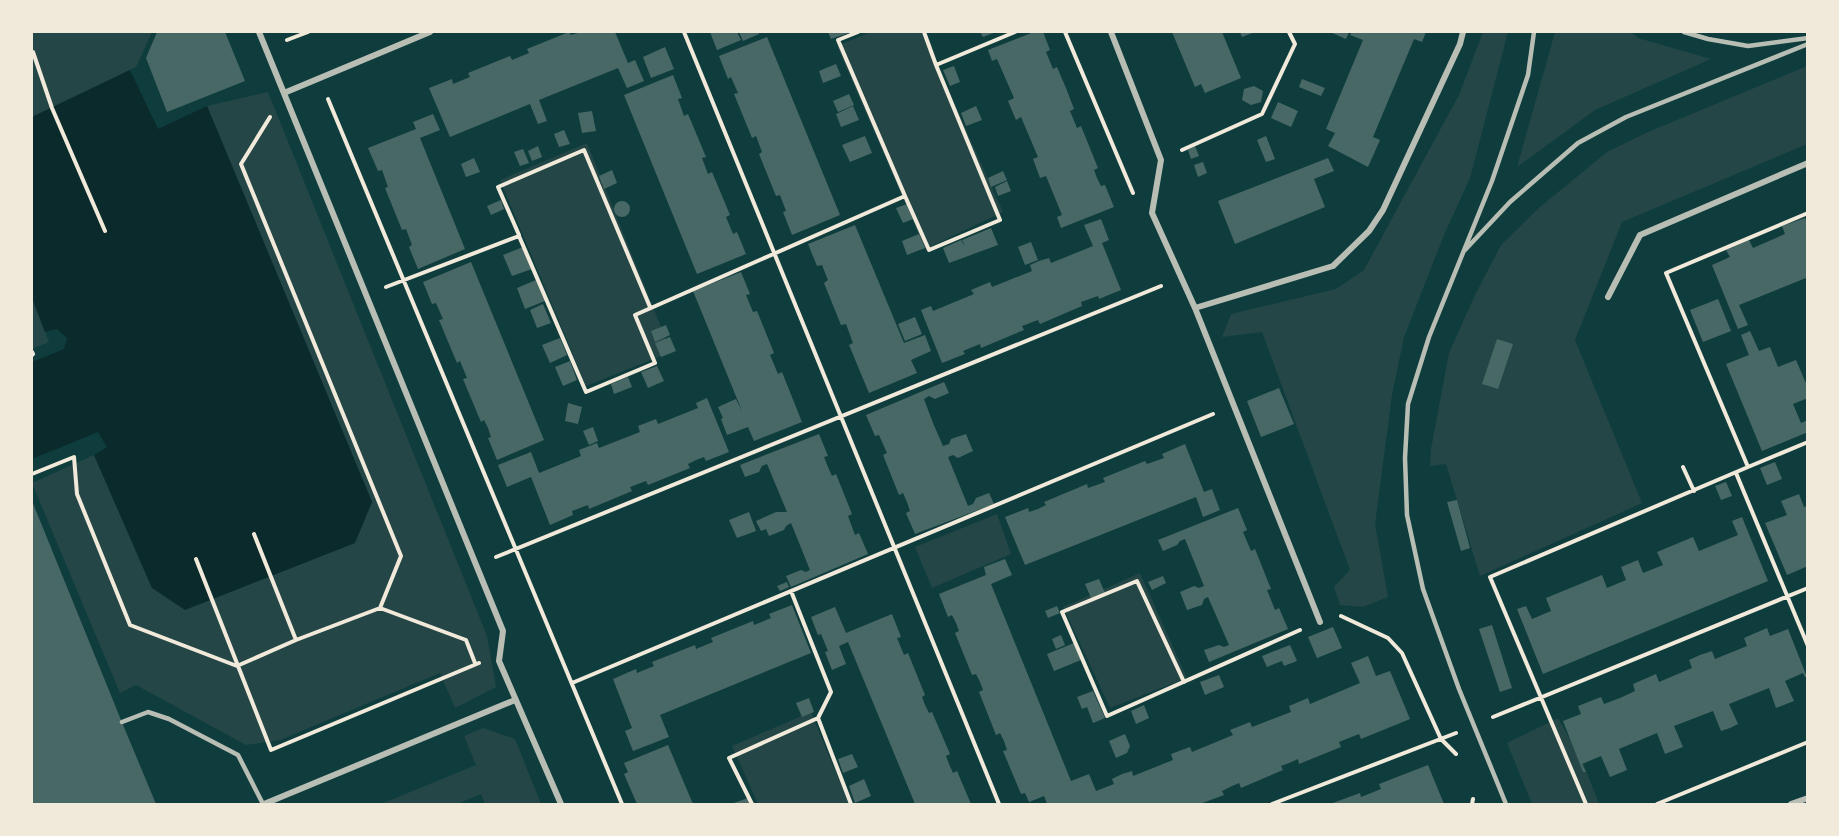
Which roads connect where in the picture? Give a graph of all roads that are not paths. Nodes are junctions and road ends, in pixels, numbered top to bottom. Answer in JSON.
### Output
{"nodes":[{"id":1,"x":259,"y":32,"type":"edge"},
{"id":2,"x":430,"y":32,"type":"edge"},
{"id":3,"x":1111,"y":32,"type":"edge"},
{"id":4,"x":1463,"y":32,"type":"edge"},
{"id":5,"x":1534,"y":32,"type":"edge"},
{"id":6,"x":1684,"y":32,"type":"edge"},
{"id":7,"x":1808,"y":38,"type":"edge"},
{"id":8,"x":1808,"y":44,"type":"edge"},
{"id":9,"x":284,"y":93,"type":"junction"},
{"id":10,"x":1808,"y":163,"type":"edge"},
{"id":11,"x":1463,"y":252,"type":"junction"},
{"id":12,"x":1608,"y":297,"type":"dead end"},
{"id":13,"x":1195,"y":308,"type":"junction"},
{"id":14,"x":1320,"y":622,"type":"road end"},
{"id":15,"x":515,"y":700,"type":"junction"},
{"id":16,"x":122,"y":722,"type":"dead end"},
{"id":17,"x":1808,"y":798,"type":"edge"},
{"id":18,"x":264,"y":804,"type":"edge"},
{"id":19,"x":561,"y":804,"type":"edge"},
{"id":20,"x":1506,"y":804,"type":"edge"},
{"id":21,"x":1791,"y":804,"type":"edge"}],
"edges":[{"from":1,"to":9,"type":"street"},
{"from":2,"to":9,"type":"street"},
{"from":3,"to":13,"type":"street"},
{"from":4,"to":13,"type":"street"},
{"from":5,"to":11,"type":"lane"},
{"from":6,"to":7,"type":"lane"},
{"from":8,"to":11,"type":"lane"},
{"from":9,"to":15,"type":"street"},
{"from":10,"to":12,"type":"street"},
{"from":11,"to":20,"type":"lane"},
{"from":13,"to":14,"type":"street"},
{"from":15,"to":18,"type":"street"},
{"from":15,"to":19,"type":"street"},
{"from":16,"to":18,"type":"lane"},
{"from":17,"to":21,"type":"street"}]}
